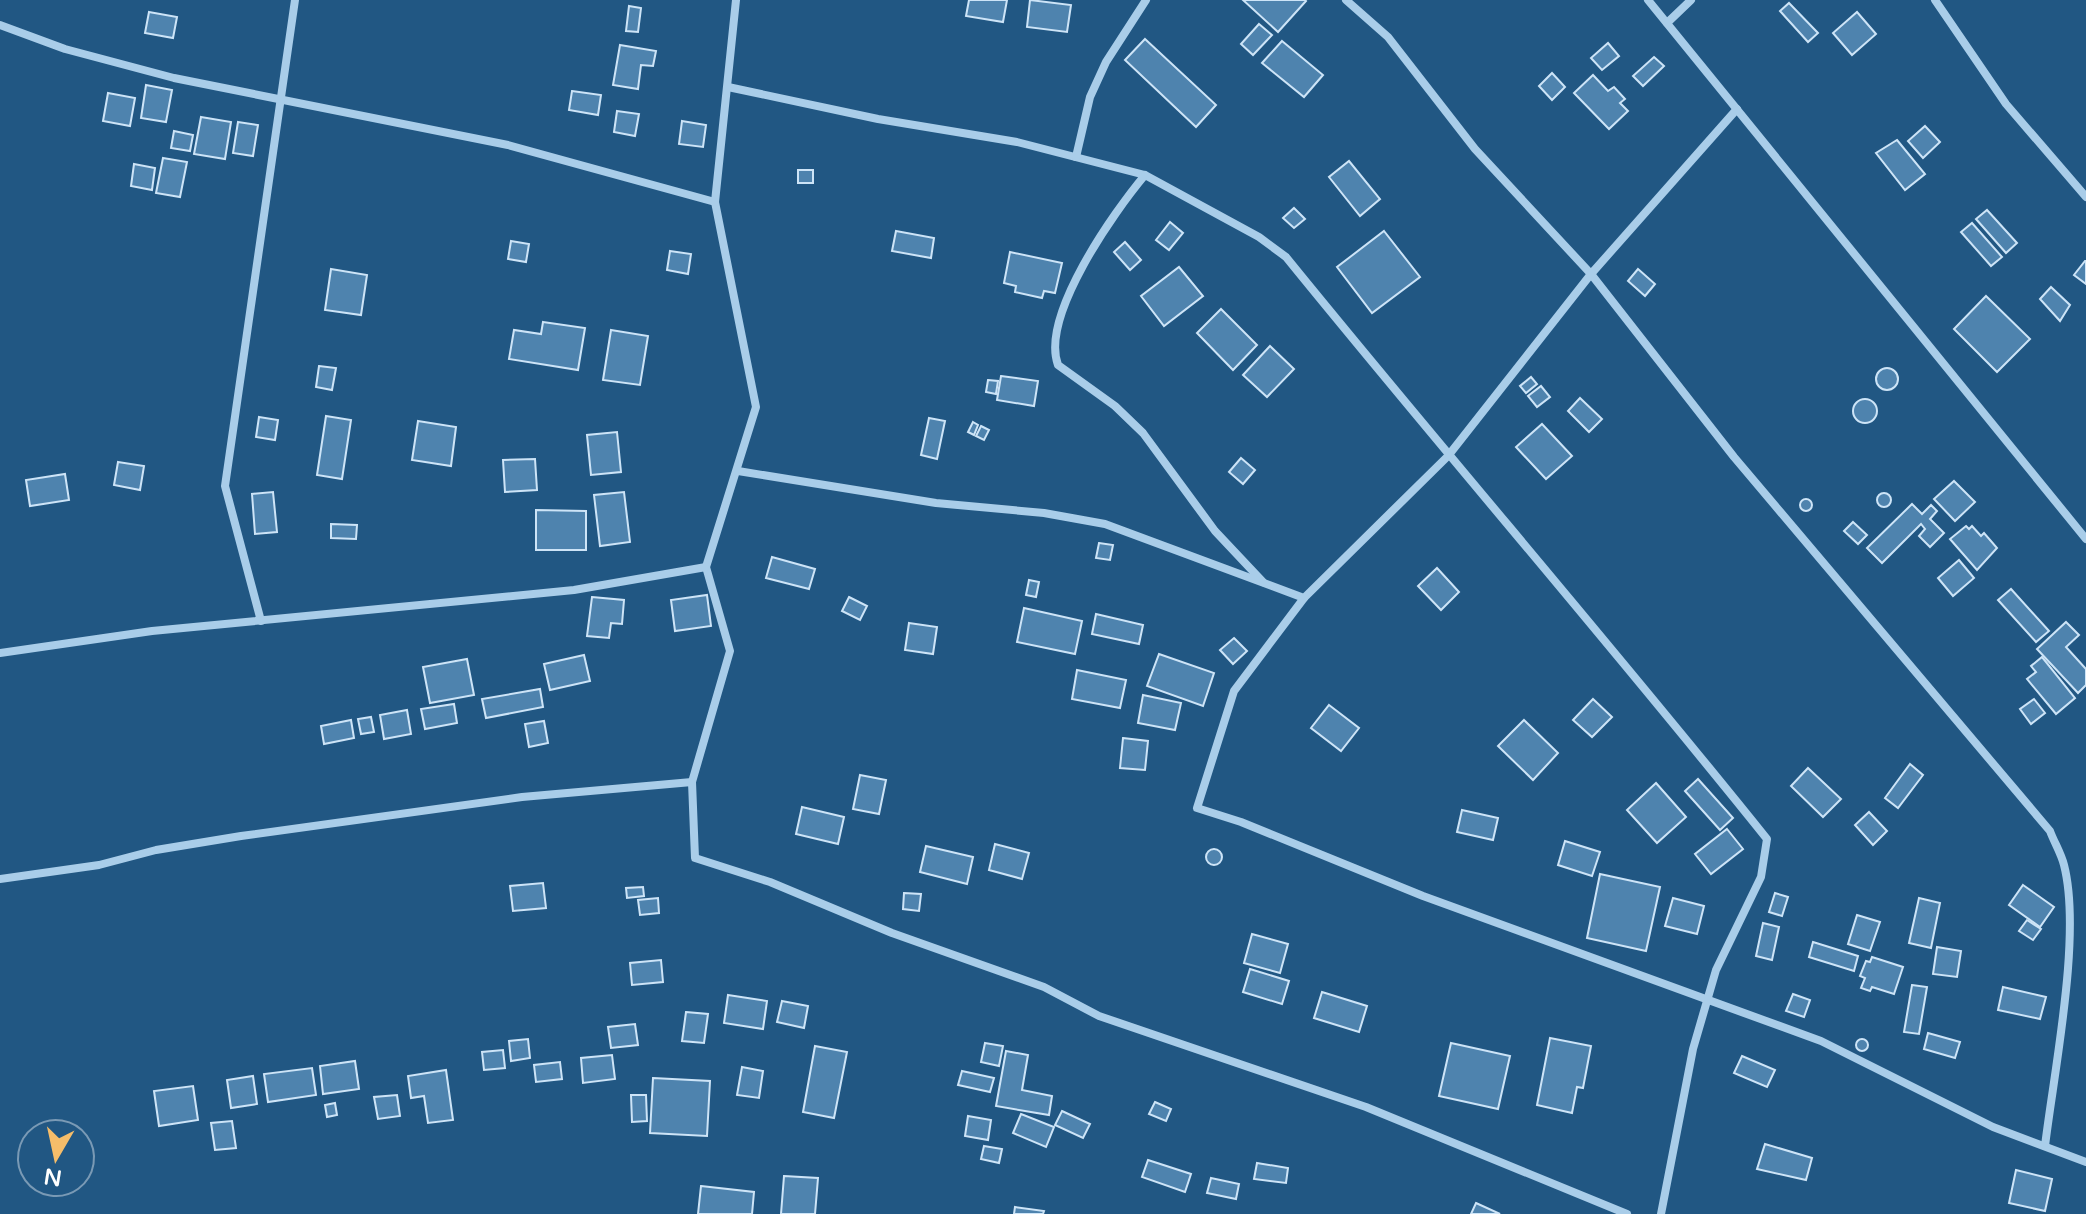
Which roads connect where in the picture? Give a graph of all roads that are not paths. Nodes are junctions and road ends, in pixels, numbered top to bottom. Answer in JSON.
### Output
{"nodes":[{"id":1,"x":295,"y":0,"type":"edge"},
{"id":2,"x":736,"y":0,"type":"edge"},
{"id":3,"x":1146,"y":0,"type":"edge"},
{"id":4,"x":1346,"y":0,"type":"edge"},
{"id":5,"x":1648,"y":0,"type":"edge"},
{"id":6,"x":1691,"y":0,"type":"edge"},
{"id":7,"x":1935,"y":0,"type":"edge"},
{"id":8,"x":1667,"y":23,"type":"junction"},
{"id":9,"x":0,"y":25,"type":"edge"},
{"id":10,"x":728,"y":87,"type":"junction"},
{"id":11,"x":279,"y":96,"type":"junction"},
{"id":12,"x":1737,"y":109,"type":"junction"},
{"id":13,"x":1076,"y":157,"type":"junction"},
{"id":14,"x":1145,"y":175,"type":"junction"},
{"id":15,"x":2086,"y":197,"type":"edge"},
{"id":16,"x":715,"y":202,"type":"junction"},
{"id":17,"x":1591,"y":274,"type":"junction"},
{"id":18,"x":1448,"y":456,"type":"junction"},
{"id":19,"x":738,"y":471,"type":"junction"},
{"id":20,"x":2086,"y":539,"type":"edge"},
{"id":21,"x":706,"y":567,"type":"junction"},
{"id":22,"x":1265,"y":585,"type":"junction"},
{"id":23,"x":1304,"y":598,"type":"junction"},
{"id":24,"x":261,"y":621,"type":"junction"},
{"id":25,"x":0,"y":653,"type":"edge"},
{"id":26,"x":692,"y":782,"type":"junction"},
{"id":27,"x":0,"y":879,"type":"edge"},
{"id":28,"x":1710,"y":997,"type":"junction"},
{"id":29,"x":2045,"y":1146,"type":"junction"},
{"id":30,"x":2086,"y":1162,"type":"edge"},
{"id":31,"x":1627,"y":1214,"type":"edge"},
{"id":32,"x":1661,"y":1214,"type":"edge"}],
"edges":[{"from":1,"to":11,"type":"street"},
{"from":2,"to":10,"type":"street"},
{"from":3,"to":13,"type":"street"},
{"from":4,"to":17,"type":"street"},
{"from":5,"to":8,"type":"street"},
{"from":6,"to":8,"type":"street"},
{"from":7,"to":15,"type":"street"},
{"from":8,"to":12,"type":"street"},
{"from":9,"to":11,"type":"street"},
{"from":10,"to":13,"type":"street"},
{"from":10,"to":16,"type":"street"},
{"from":11,"to":16,"type":"street"},
{"from":11,"to":24,"type":"street"},
{"from":12,"to":17,"type":"street"},
{"from":12,"to":20,"type":"street"},
{"from":13,"to":14,"type":"street"},
{"from":14,"to":18,"type":"street"},
{"from":14,"to":22,"type":"street"},
{"from":16,"to":19,"type":"street"},
{"from":17,"to":18,"type":"street"},
{"from":17,"to":29,"type":"street"},
{"from":18,"to":23,"type":"street"},
{"from":18,"to":28,"type":"street"},
{"from":19,"to":21,"type":"street"},
{"from":19,"to":22,"type":"street"},
{"from":21,"to":24,"type":"street"},
{"from":21,"to":26,"type":"street"},
{"from":22,"to":23,"type":"street"},
{"from":23,"to":28,"type":"street"},
{"from":24,"to":25,"type":"street"},
{"from":26,"to":27,"type":"street"},
{"from":26,"to":31,"type":"street"},
{"from":28,"to":29,"type":"street"},
{"from":28,"to":32,"type":"street"},
{"from":29,"to":30,"type":"street"}]}
